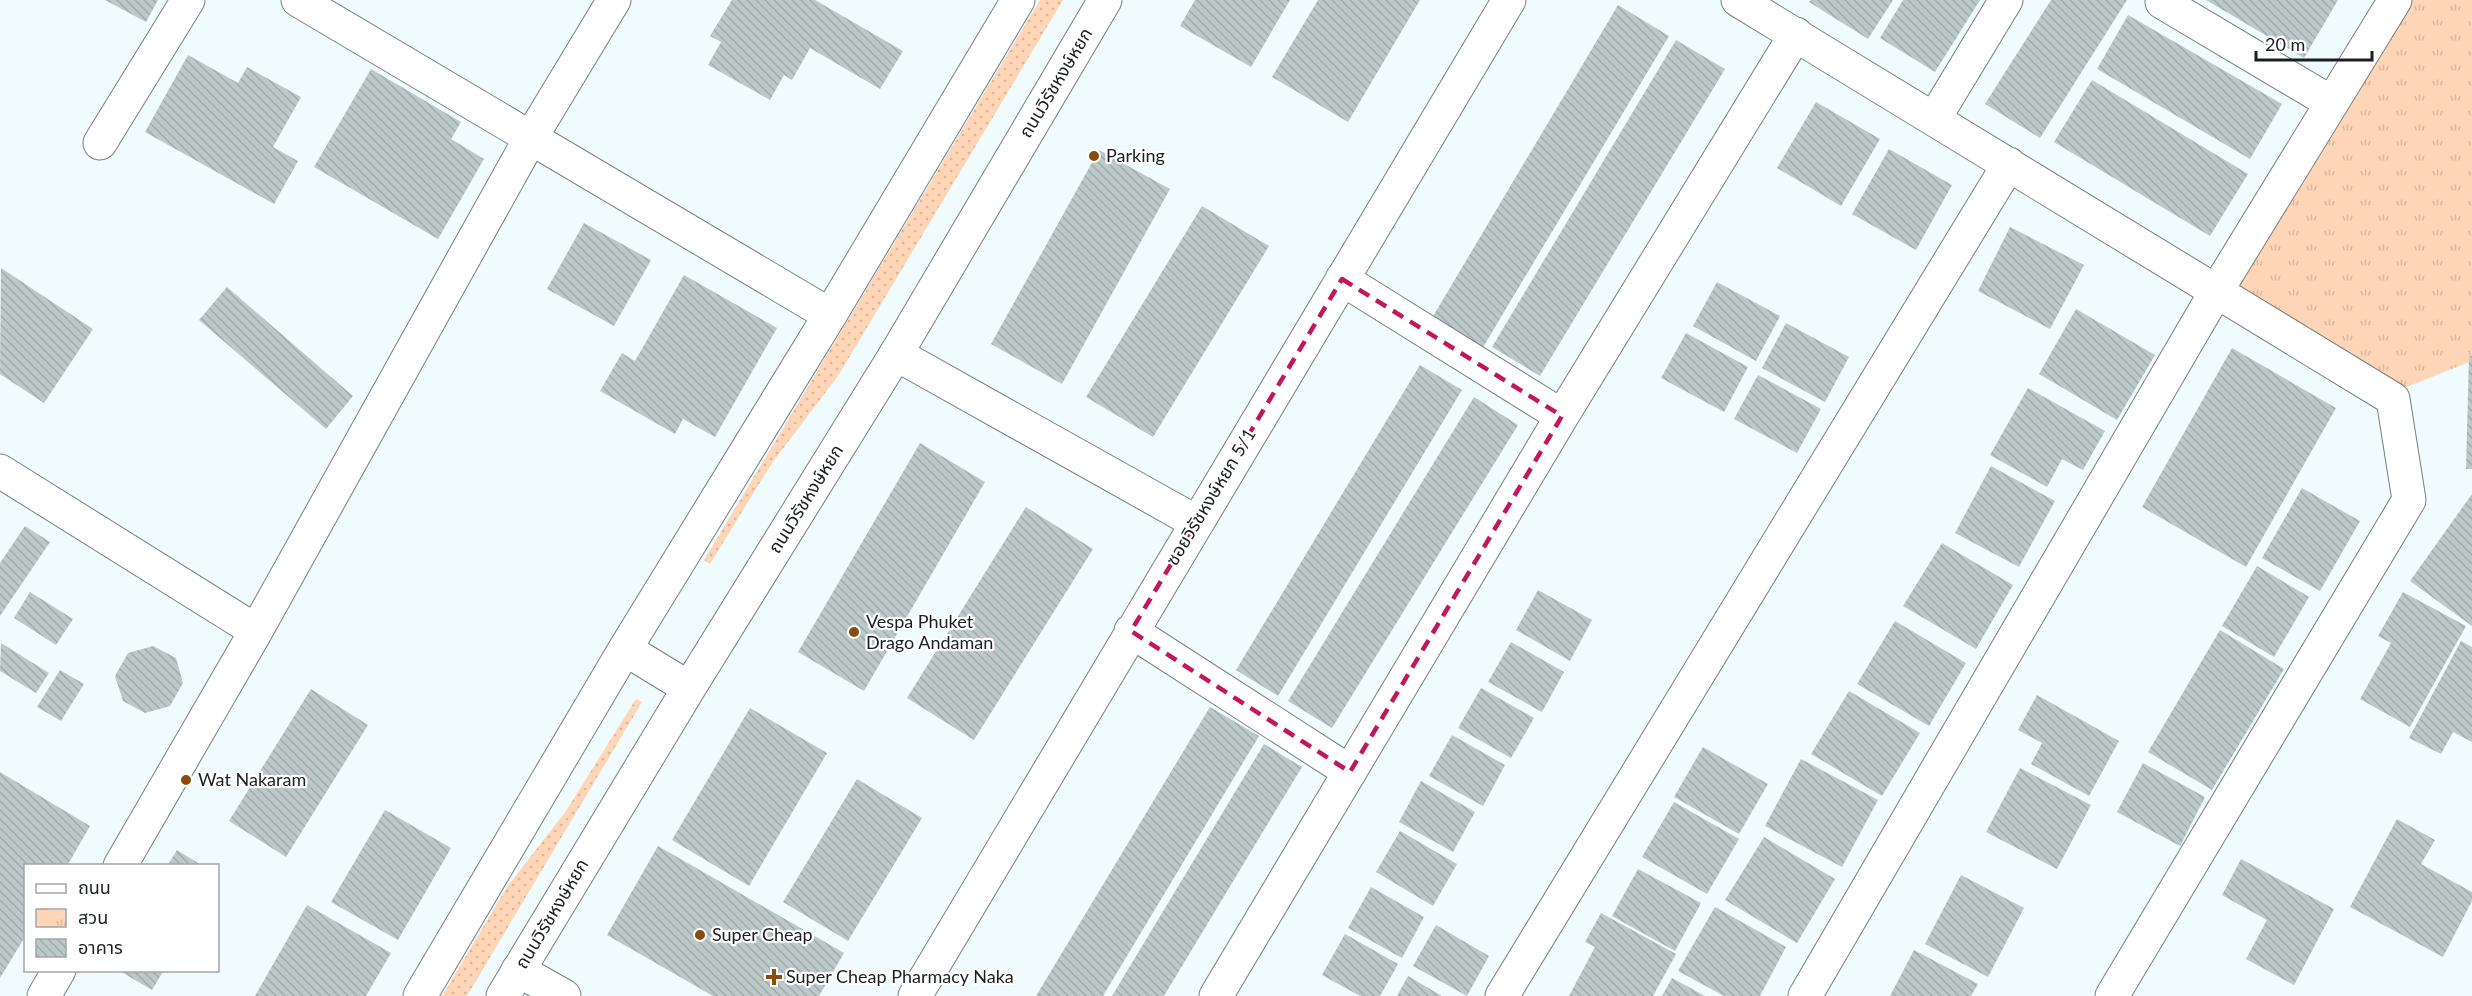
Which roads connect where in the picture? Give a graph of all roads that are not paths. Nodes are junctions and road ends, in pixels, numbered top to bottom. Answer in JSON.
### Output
{"nodes":[{"id":1,"x":188,"y":0,"type":"edge"},
{"id":2,"x":298,"y":0,"type":"edge"},
{"id":3,"x":614,"y":0,"type":"edge"},
{"id":4,"x":1017,"y":0,"type":"edge"},
{"id":5,"x":1105,"y":0,"type":"edge"},
{"id":6,"x":1509,"y":0,"type":"edge"},
{"id":7,"x":1738,"y":0,"type":"edge"},
{"id":8,"x":2006,"y":0,"type":"edge"},
{"id":9,"x":2395,"y":0,"type":"edge"},
{"id":10,"x":2162,"y":2,"type":"dead end"},
{"id":11,"x":1782,"y":18,"type":"edge"},
{"id":12,"x":2331,"y":103,"type":"junction"},
{"id":13,"x":1935,"y":119,"type":"junction"},
{"id":14,"x":530,"y":139,"type":"junction"},
{"id":15,"x":100,"y":143,"type":"dead end"},
{"id":16,"x":2009,"y":164,"type":"junction"},
{"id":17,"x":1342,"y":279,"type":"junction"},
{"id":18,"x":2217,"y":290,"type":"junction"},
{"id":19,"x":830,"y":315,"type":"junction"},
{"id":20,"x":896,"y":354,"type":"junction"},
{"id":21,"x":1562,"y":416,"type":"junction"},
{"id":22,"x":0,"y":471,"type":"edge"},
{"id":23,"x":1196,"y":522,"type":"junction"},
{"id":24,"x":256,"y":631,"type":"junction"},
{"id":25,"x":1131,"y":631,"type":"junction"},
{"id":26,"x":625,"y":649,"type":"junction"},
{"id":27,"x":689,"y":687,"type":"junction"},
{"id":28,"x":1350,"y":772,"type":"junction"},
{"id":29,"x":121,"y":864,"type":"edge"},
{"id":30,"x":58,"y":972,"type":"edge"},
{"id":31,"x":510,"y":983,"type":"edge"},
{"id":32,"x":44,"y":996,"type":"edge"},
{"id":33,"x":420,"y":996,"type":"edge"},
{"id":34,"x":564,"y":996,"type":"edge"},
{"id":35,"x":915,"y":996,"type":"edge"},
{"id":36,"x":1216,"y":996,"type":"edge"},
{"id":37,"x":1502,"y":996,"type":"edge"},
{"id":38,"x":1805,"y":996,"type":"edge"},
{"id":39,"x":2112,"y":996,"type":"edge"}],
"edges":[{"from":1,"to":15,"type":"street"},
{"from":2,"to":14,"type":"street"},
{"from":3,"to":14,"type":"street"},
{"from":4,"to":19,"type":"street"},
{"from":5,"to":20,"type":"street","name":"ถนนวิรัชหงษ์หยก"},
{"from":6,"to":17,"type":"street","name":"ซอยวิรัชหงษ์หยก 5/1"},
{"from":7,"to":11,"type":"street"},
{"from":8,"to":13,"type":"street"},
{"from":9,"to":12,"type":"street"},
{"from":10,"to":12,"type":"street"},
{"from":11,"to":13,"type":"street"},
{"from":11,"to":21,"type":"street"},
{"from":12,"to":18,"type":"street"},
{"from":13,"to":16,"type":"street"},
{"from":14,"to":19,"type":"street"},
{"from":14,"to":24,"type":"street"},
{"from":16,"to":18,"type":"street"},
{"from":16,"to":37,"type":"street"},
{"from":17,"to":21,"type":"street"},
{"from":17,"to":23,"type":"street","name":"ซอยวิรัชหงษ์หยก 5/1"},
{"from":18,"to":38,"type":"street"},
{"from":18,"to":39,"type":"street"},
{"from":19,"to":26,"type":"street"},
{"from":20,"to":23,"type":"street"},
{"from":20,"to":27,"type":"street","name":"ถนนวิรัชหงษ์หยก"},
{"from":21,"to":28,"type":"street"},
{"from":22,"to":24,"type":"street"},
{"from":23,"to":25,"type":"street","name":"ซอยวิรัชหงษ์หยก 5/1"},
{"from":24,"to":29,"type":"street"},
{"from":25,"to":28,"type":"street"},
{"from":25,"to":35,"type":"street","name":"ซอยวิรัชหงษ์หยก 5/1"},
{"from":26,"to":27,"type":"street"},
{"from":26,"to":33,"type":"street"},
{"from":27,"to":31,"type":"street","name":"ถนนวิรัชหงษ์หยก"},
{"from":28,"to":36,"type":"street"},
{"from":30,"to":32,"type":"street"},
{"from":31,"to":34,"type":"street"}]}
